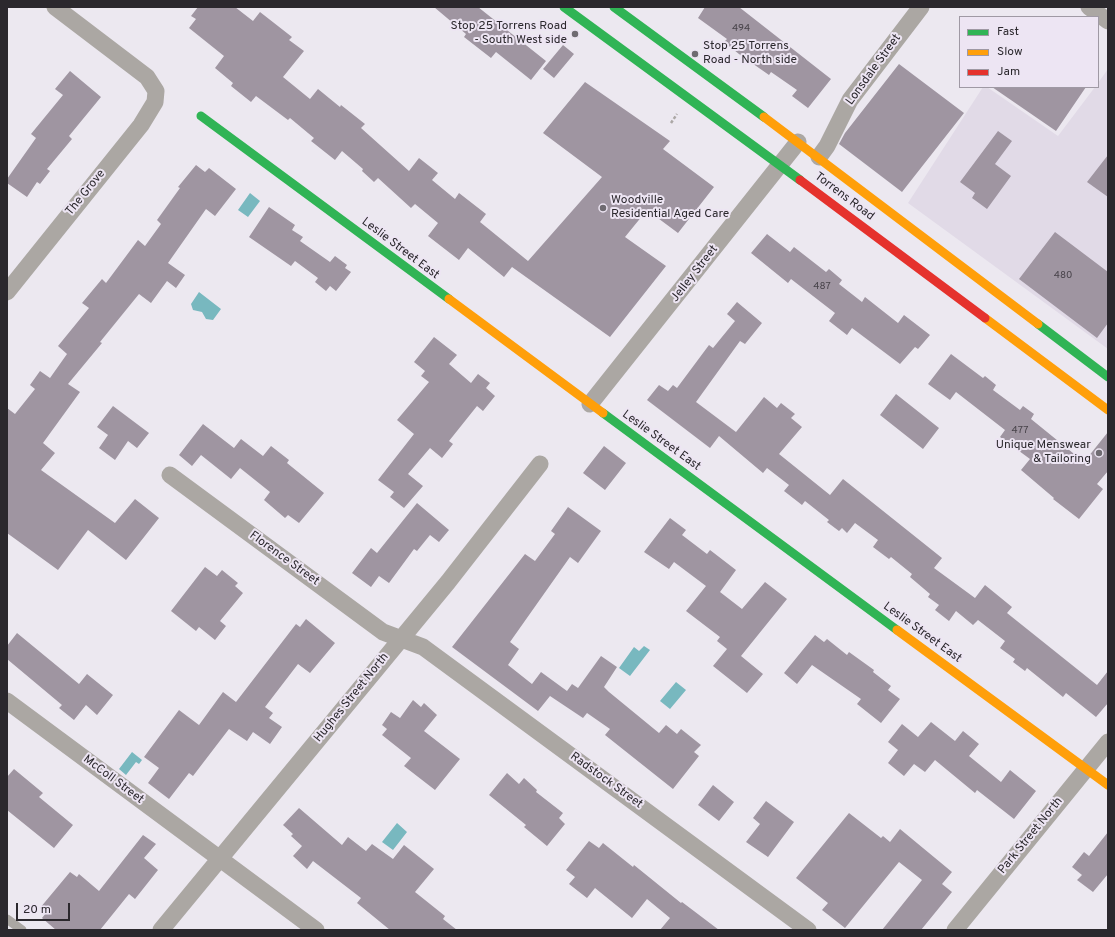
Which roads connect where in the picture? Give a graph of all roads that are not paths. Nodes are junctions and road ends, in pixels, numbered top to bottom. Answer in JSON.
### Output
{"nodes":[{"id":1,"x":55,"y":7,"type":"edge"},
{"id":2,"x":564,"y":7,"type":"edge"},
{"id":3,"x":614,"y":7,"type":"edge"},
{"id":4,"x":921,"y":7,"type":"edge"},
{"id":5,"x":1088,"y":7,"type":"edge"},
{"id":6,"x":1108,"y":21,"type":"edge"},
{"id":7,"x":201,"y":116,"type":"dead end"},
{"id":8,"x":798,"y":142,"type":"junction"},
{"id":9,"x":819,"y":157,"type":"junction"},
{"id":10,"x":781,"y":165,"type":"junction"},
{"id":11,"x":7,"y":292,"type":"edge"},
{"id":12,"x":1108,"y":377,"type":"edge"},
{"id":13,"x":590,"y":404,"type":"junction"},
{"id":14,"x":1108,"y":410,"type":"edge"},
{"id":15,"x":540,"y":464,"type":"dead end"},
{"id":16,"x":170,"y":475,"type":"dead end"},
{"id":17,"x":401,"y":638,"type":"junction"},
{"id":18,"x":7,"y":701,"type":"edge"},
{"id":19,"x":1108,"y":742,"type":"edge"},
{"id":20,"x":1086,"y":769,"type":"junction"},
{"id":21,"x":1108,"y":785,"type":"edge"},
{"id":22,"x":219,"y":859,"type":"junction"},
{"id":23,"x":7,"y":919,"type":"edge"},
{"id":24,"x":22,"y":930,"type":"edge"},
{"id":25,"x":161,"y":930,"type":"edge"},
{"id":26,"x":316,"y":930,"type":"edge"},
{"id":27,"x":808,"y":930,"type":"edge"},
{"id":28,"x":954,"y":930,"type":"edge"}],
"edges":[{"from":1,"to":11,"type":"street","name":"The Grove"},
{"from":2,"to":10,"type":"main road","name":"Torrens Road"},
{"from":3,"to":8,"type":"main road","name":"Torrens Road"},
{"from":4,"to":9,"type":"street","name":"Lonsdale Street"},
{"from":5,"to":6,"type":"street"},
{"from":7,"to":13,"type":"main road","name":"Leslie Street East"},
{"from":8,"to":9,"type":"main road","name":"Torrens Road"},
{"from":8,"to":10,"type":"street","name":"Jelley Street"},
{"from":9,"to":12,"type":"main road","name":"Torrens Road"},
{"from":10,"to":13,"type":"street","name":"Jelley Street"},
{"from":10,"to":14,"type":"main road","name":"Torrens Road"},
{"from":13,"to":20,"type":"main road","name":"Leslie Street East"},
{"from":15,"to":17,"type":"street","name":"Hughes Street North"},
{"from":16,"to":17,"type":"street","name":"Florence Street"},
{"from":17,"to":22,"type":"street","name":"Hughes Street North"},
{"from":17,"to":27,"type":"street","name":"Radstock Street"},
{"from":18,"to":22,"type":"street","name":"McColl Street"},
{"from":19,"to":20,"type":"street","name":"Park Street North"},
{"from":20,"to":21,"type":"main road","name":"Leslie Street East"},
{"from":20,"to":28,"type":"street","name":"Park Street North"},
{"from":22,"to":25,"type":"street","name":"Hughes Street North"},
{"from":22,"to":26,"type":"street","name":"McColl Street"},
{"from":23,"to":24,"type":"lane"}]}
